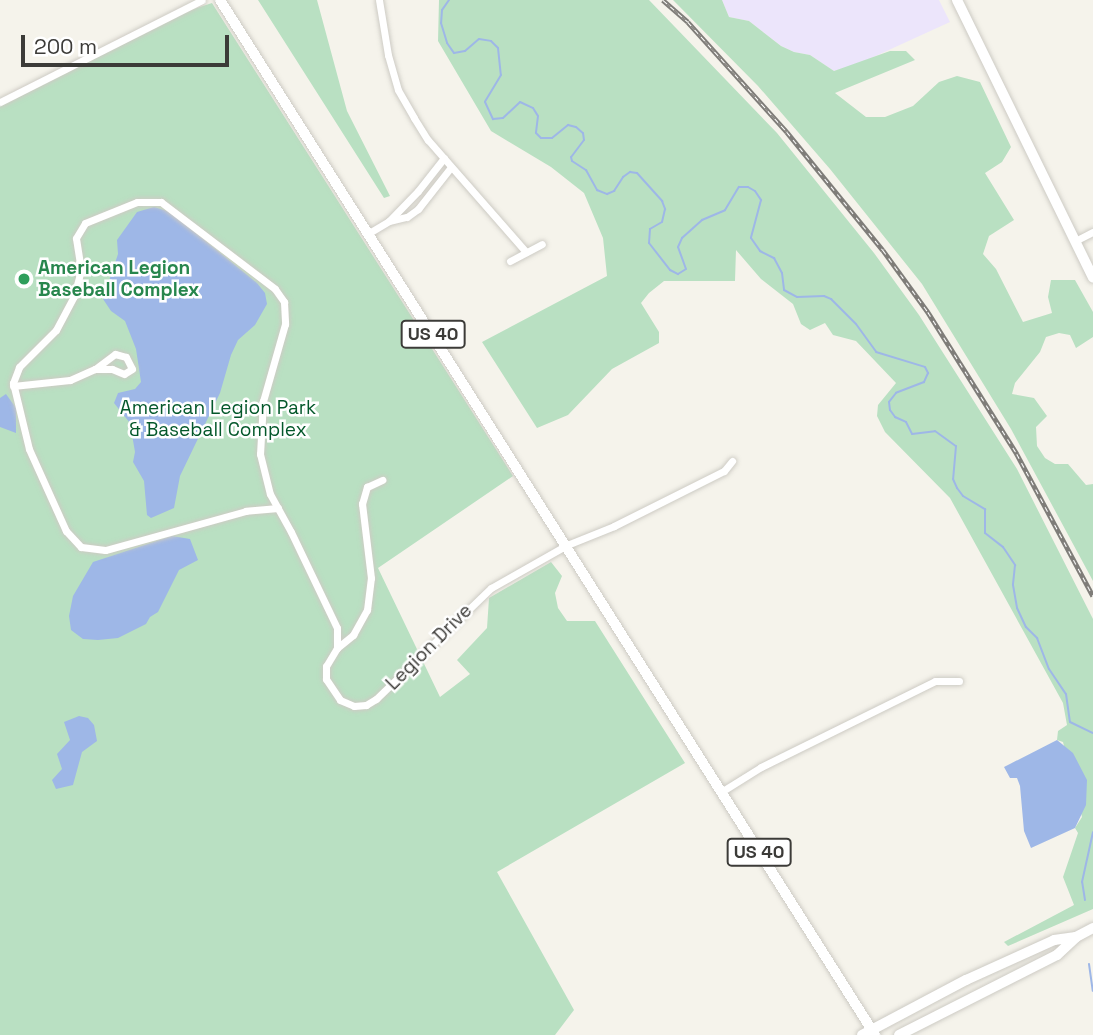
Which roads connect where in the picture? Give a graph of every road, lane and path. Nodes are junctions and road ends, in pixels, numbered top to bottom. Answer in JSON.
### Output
{"nodes":[{"id":1,"x":202,"y":0,"type":"edge"},
{"id":2,"x":220,"y":0,"type":"edge"},
{"id":3,"x":379,"y":0,"type":"edge"},
{"id":4,"x":957,"y":0,"type":"edge"},
{"id":5,"x":0,"y":102,"type":"edge"},
{"id":6,"x":444,"y":158,"type":"junction"},
{"id":7,"x":451,"y":167,"type":"junction"},
{"id":8,"x":389,"y":221,"type":"junction"},
{"id":9,"x":1093,"y":232,"type":"edge"},
{"id":10,"x":369,"y":233,"type":"junction"},
{"id":11,"x":1075,"y":241,"type":"junction"},
{"id":12,"x":541,"y":244,"type":"dead end"},
{"id":13,"x":526,"y":252,"type":"junction"},
{"id":14,"x":510,"y":261,"type":"dead end"},
{"id":15,"x":1093,"y":277,"type":"edge"},
{"id":16,"x":95,"y":369,"type":"junction"},
{"id":17,"x":13,"y":386,"type":"junction"},
{"id":18,"x":732,"y":461,"type":"dead end"},
{"id":19,"x":382,"y":480,"type":"dead end"},
{"id":20,"x":278,"y":509,"type":"junction"},
{"id":21,"x":567,"y":545,"type":"junction"},
{"id":22,"x":337,"y":648,"type":"junction"},
{"id":23,"x":959,"y":681,"type":"dead end"},
{"id":24,"x":721,"y":792,"type":"junction"},
{"id":25,"x":1093,"y":928,"type":"edge"},
{"id":26,"x":1076,"y":937,"type":"junction"},
{"id":27,"x":870,"y":1033,"type":"edge"},
{"id":28,"x":899,"y":1035,"type":"edge"}],
"edges":[{"from":1,"to":5,"type":"street"},
{"from":2,"to":10,"type":"main road","number":"US 40"},
{"from":3,"to":6,"type":"street"},
{"from":4,"to":11,"type":"main road"},
{"from":6,"to":7,"type":"street"},
{"from":6,"to":8,"type":"street"},
{"from":7,"to":8,"type":"street"},
{"from":7,"to":13,"type":"street"},
{"from":8,"to":10,"type":"street"},
{"from":9,"to":11,"type":"street"},
{"from":10,"to":21,"type":"main road","number":"US 40"},
{"from":11,"to":15,"type":"main road"},
{"from":12,"to":13,"type":"street"},
{"from":13,"to":14,"type":"street"},
{"from":16,"to":16,"type":"street"},
{"from":16,"to":17,"type":"street"},
{"from":17,"to":20,"type":"street"},
{"from":17,"to":20,"type":"street"},
{"from":18,"to":21,"type":"street","name":"Legion Drive"},
{"from":19,"to":22,"type":"street"},
{"from":20,"to":22,"type":"street"},
{"from":21,"to":22,"type":"street","name":"Legion Drive"},
{"from":21,"to":24,"type":"main road","number":"US 40"},
{"from":23,"to":24,"type":"street"},
{"from":24,"to":27,"type":"main road","number":"US 40"},
{"from":25,"to":26,"type":"main road"},
{"from":26,"to":27,"type":"main road"},
{"from":26,"to":28,"type":"main road"}]}
